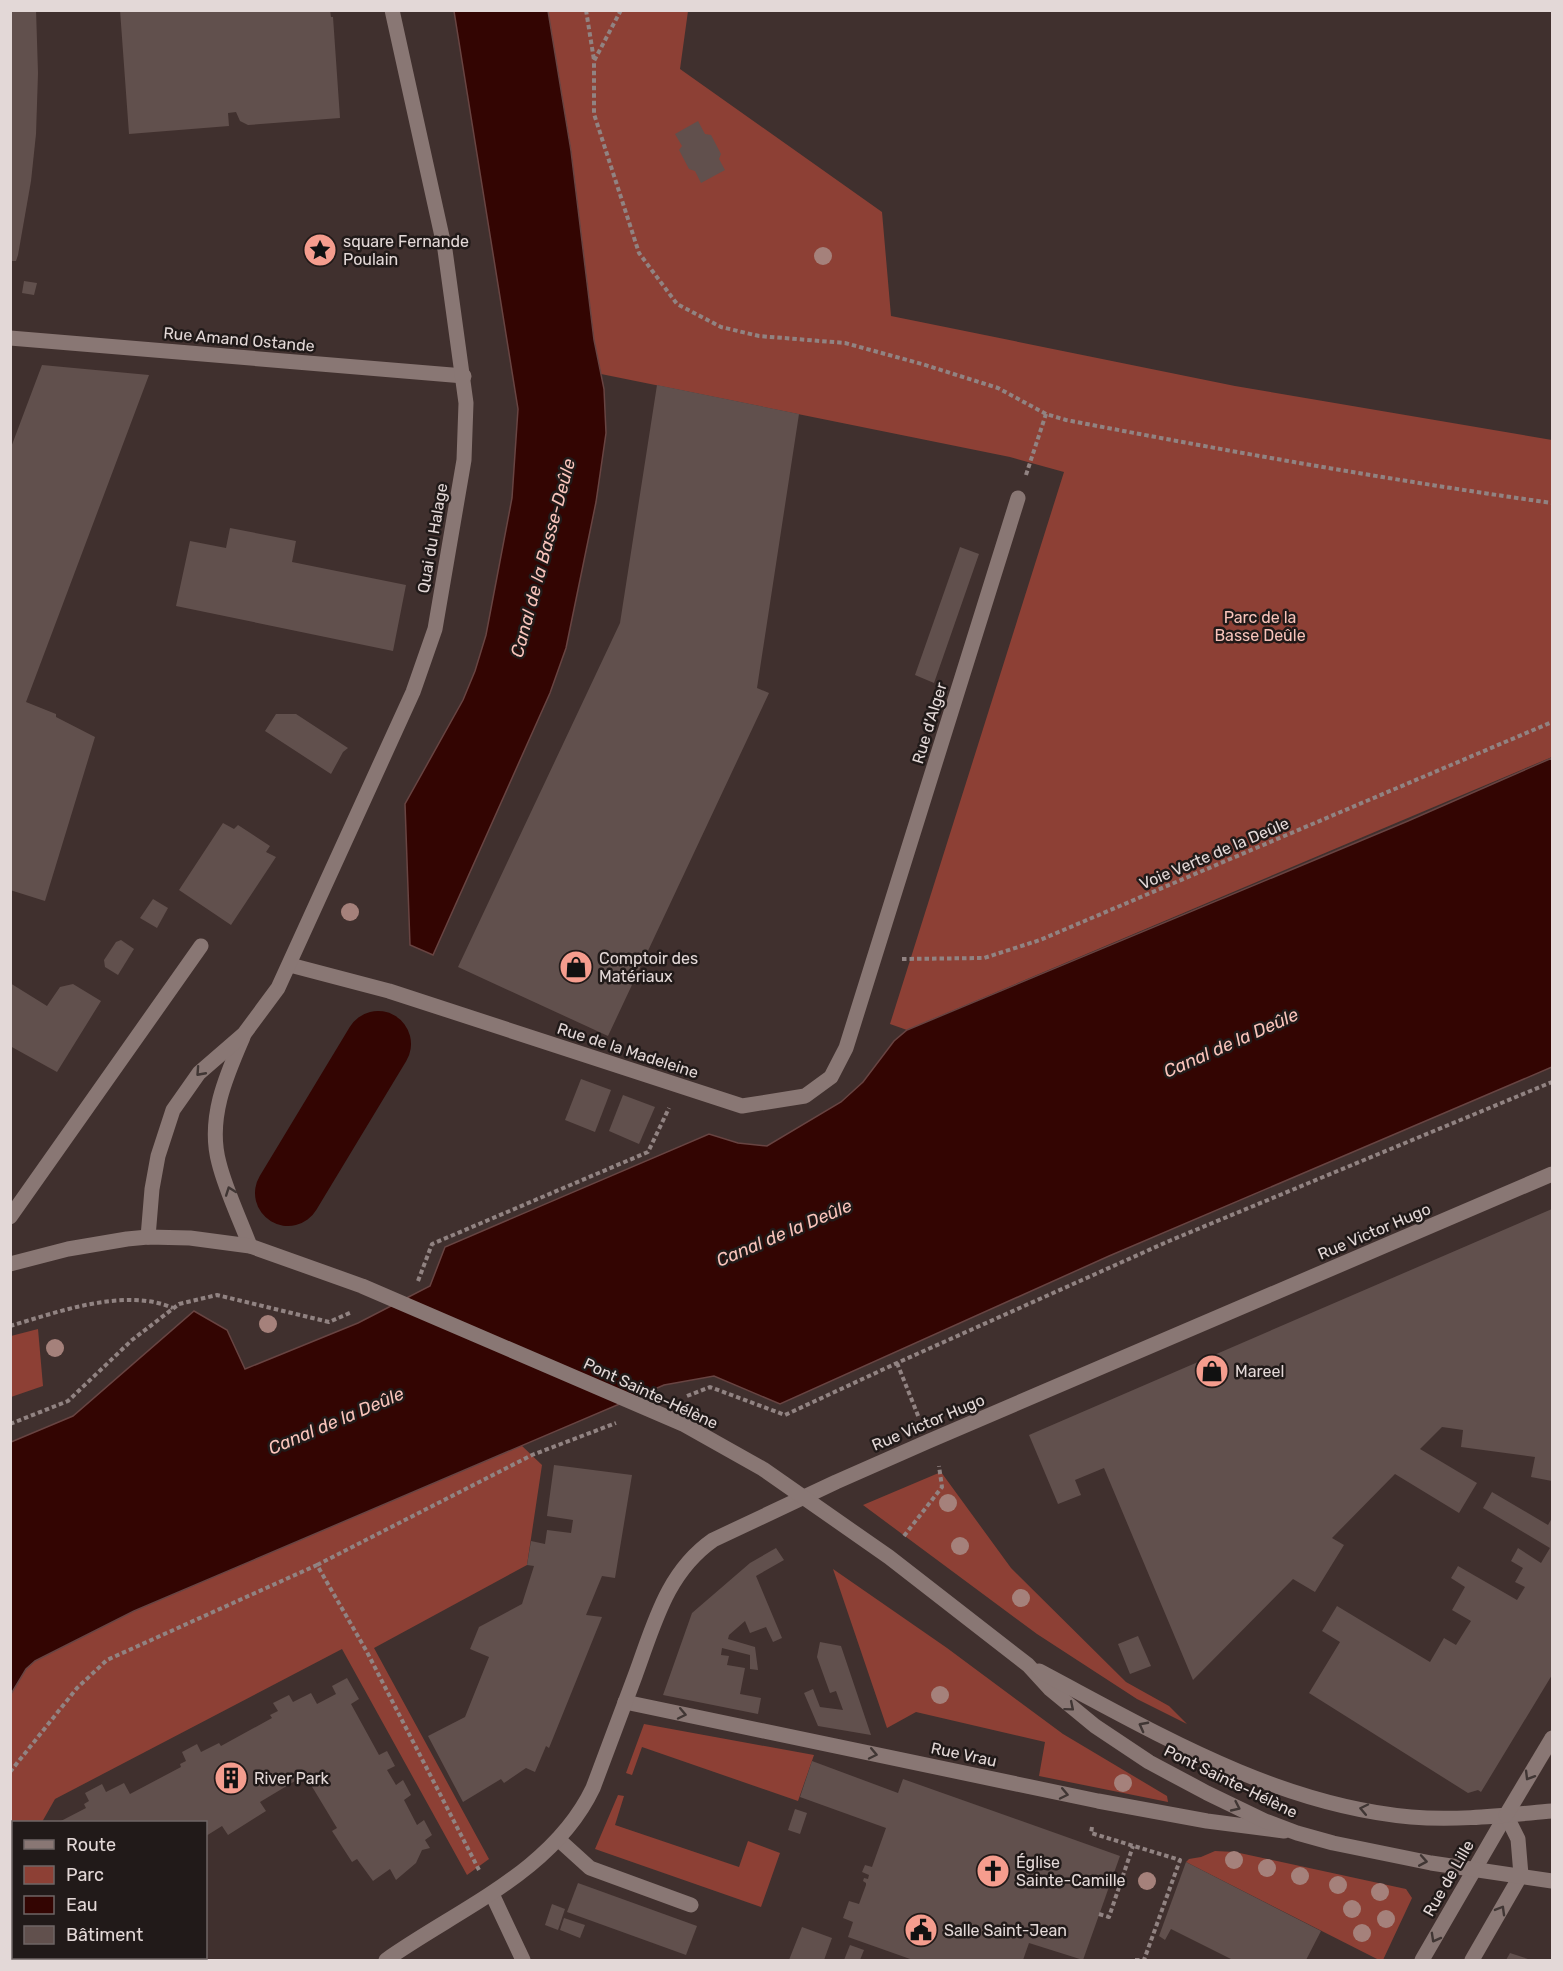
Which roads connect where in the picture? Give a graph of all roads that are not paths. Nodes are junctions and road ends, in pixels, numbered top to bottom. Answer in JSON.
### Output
{"nodes":[{"id":1,"x":392,"y":10,"type":"edge"},
{"id":2,"x":10,"y":338,"type":"edge"},
{"id":3,"x":464,"y":376,"type":"junction"},
{"id":4,"x":1018,"y":498,"type":"road end"},
{"id":5,"x":201,"y":946,"type":"dead end"},
{"id":6,"x":875,"y":958,"type":"joint"},
{"id":7,"x":290,"y":965,"type":"junction"},
{"id":8,"x":244,"y":1034,"type":"junction"},
{"id":9,"x":1552,"y":1174,"type":"edge"},
{"id":10,"x":10,"y":1217,"type":"edge"},
{"id":11,"x":148,"y":1237,"type":"junction"},
{"id":12,"x":250,"y":1246,"type":"junction"},
{"id":13,"x":10,"y":1264,"type":"edge"},
{"id":14,"x":1028,"y":1665,"type":"junction"},
{"id":15,"x":625,"y":1702,"type":"junction"},
{"id":16,"x":1552,"y":1738,"type":"edge"},
{"id":17,"x":1552,"y":1811,"type":"edge"},
{"id":18,"x":1506,"y":1815,"type":"junction"},
{"id":19,"x":1298,"y":1833,"type":"junction"},
{"id":20,"x":558,"y":1839,"type":"junction"},
{"id":21,"x":1475,"y":1868,"type":"junction"},
{"id":22,"x":1552,"y":1870,"type":"edge"},
{"id":23,"x":1521,"y":1875,"type":"junction"},
{"id":24,"x":1552,"y":1881,"type":"edge"},
{"id":25,"x":492,"y":1894,"type":"junction"},
{"id":26,"x":691,"y":1905,"type":"dead end"},
{"id":27,"x":386,"y":1960,"type":"edge"},
{"id":28,"x":524,"y":1960,"type":"edge"},
{"id":29,"x":1422,"y":1960,"type":"edge"},
{"id":30,"x":1472,"y":1960,"type":"edge"}],
"edges":[{"from":1,"to":3,"type":"street","name":"Quai du Halage"},
{"from":2,"to":3,"type":"street","name":"Rue Amand Ostande"},
{"from":3,"to":7,"type":"street","name":"Quai du Halage"},
{"from":4,"to":6,"type":"street","name":"Rue d'Alger"},
{"from":5,"to":10,"type":"street"},
{"from":6,"to":7,"type":"street","name":"Rue de la Madeleine"},
{"from":7,"to":8,"type":"street","name":"Quai du Halage"},
{"from":8,"to":11,"type":"street","name":"Quai du Halage","one_way":true},
{"from":12,"to":8,"type":"street","name":"Quai du Halage","one_way":true},
{"from":9,"to":15,"type":"street","name":"Rue Victor Hugo"},
{"from":11,"to":12,"type":"street","name":"Pont Sainte-Hélène"},
{"from":11,"to":13,"type":"street","name":"Pont Sainte-Hélène"},
{"from":12,"to":14,"type":"street","name":"Pont Sainte-Hélène"},
{"from":18,"to":14,"type":"street","name":"Pont Sainte-Hélène","one_way":true},
{"from":14,"to":19,"type":"street","name":"Pont Sainte-Hélène","one_way":true},
{"from":15,"to":19,"type":"street","name":"Rue Vrau","one_way":true},
{"from":15,"to":20,"type":"street","name":"Rue Victor Hugo"},
{"from":16,"to":18,"type":"street","name":"Rue de Lille","one_way":true},
{"from":17,"to":18,"type":"street","name":"Pont Sainte-Hélène"},
{"from":18,"to":21,"type":"street","name":"Rue de Lille"},
{"from":18,"to":23,"type":"street"},
{"from":19,"to":21,"type":"street","name":"Pont Sainte-Hélène","one_way":true},
{"from":20,"to":25,"type":"street","name":"Rue Victor Hugo"},
{"from":20,"to":26,"type":"street"},
{"from":21,"to":23,"type":"street","name":"Pont Sainte-Hélène"},
{"from":21,"to":29,"type":"street","name":"Rue de Lille","one_way":true},
{"from":22,"to":23,"type":"street","name":"Pont Sainte-Hélène"},
{"from":23,"to":24,"type":"street","name":"Pont Sainte-Hélène"},
{"from":30,"to":23,"type":"street","one_way":true},
{"from":25,"to":27,"type":"street","name":"Rue Victor Hugo"},
{"from":25,"to":28,"type":"street"}]}
